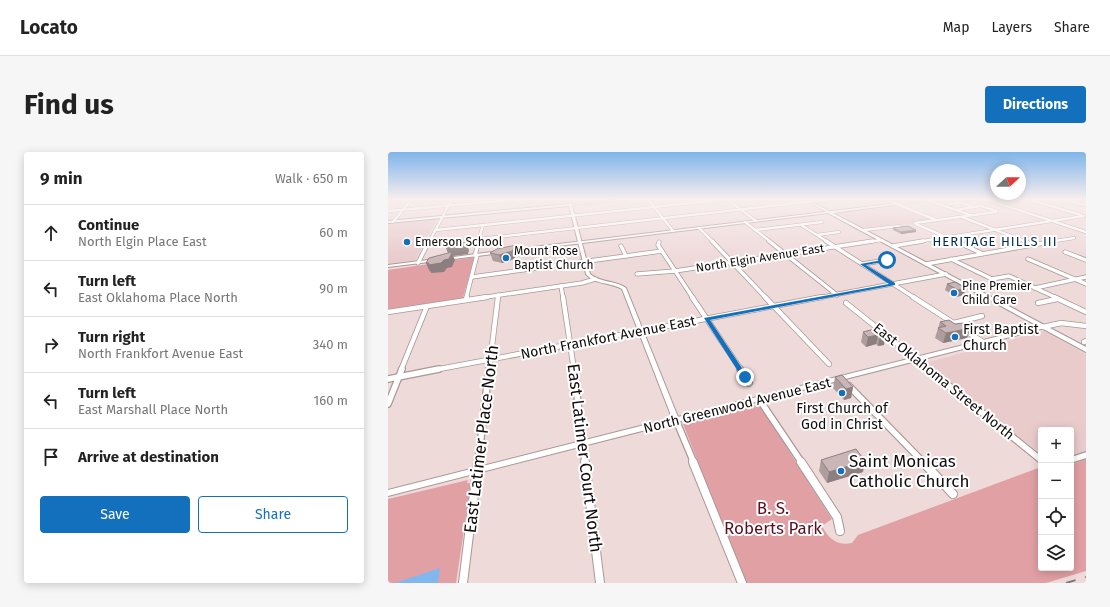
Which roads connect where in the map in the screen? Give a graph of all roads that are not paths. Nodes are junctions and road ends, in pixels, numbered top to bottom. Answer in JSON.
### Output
{"nodes":[{"id":1,"x":395,"y":219,"type":"edge"},
{"id":2,"x":421,"y":219,"type":"edge"},
{"id":3,"x":441,"y":219,"type":"edge"},
{"id":4,"x":536,"y":219,"type":"edge"},
{"id":5,"x":574,"y":219,"type":"edge"},
{"id":6,"x":653,"y":219,"type":"edge"},
{"id":7,"x":664,"y":219,"type":"edge"},
{"id":8,"x":754,"y":219,"type":"edge"},
{"id":9,"x":771,"y":219,"type":"edge"},
{"id":10,"x":843,"y":219,"type":"edge"},
{"id":11,"x":943,"y":219,"type":"edge"},
{"id":12,"x":966,"y":219,"type":"edge"},
{"id":13,"x":1047,"y":219,"type":"edge"},
{"id":14,"x":1064,"y":219,"type":"edge"},
{"id":15,"x":936,"y":220,"type":"joint"},
{"id":16,"x":756,"y":221,"type":"junction"},
{"id":17,"x":1052,"y":221,"type":"junction"},
{"id":18,"x":388,"y":222,"type":"edge"},
{"id":19,"x":393,"y":222,"type":"junction"},
{"id":20,"x":745,"y":222,"type":"junction"},
{"id":21,"x":822,"y":222,"type":"dead end"},
{"id":22,"x":483,"y":225,"type":"junction"},
{"id":23,"x":801,"y":225,"type":"junction"},
{"id":24,"x":900,"y":226,"type":"edge"},
{"id":25,"x":577,"y":228,"type":"junction"},
{"id":26,"x":698,"y":228,"type":"junction"},
{"id":27,"x":436,"y":230,"type":"junction"},
{"id":28,"x":756,"y":230,"type":"junction"},
{"id":29,"x":864,"y":230,"type":"junction"},
{"id":30,"x":994,"y":230,"type":"junction"},
{"id":31,"x":673,"y":231,"type":"junction"},
{"id":32,"x":839,"y":232,"type":"dead end"},
{"id":33,"x":1086,"y":232,"type":"edge"},
{"id":34,"x":817,"y":235,"type":"junction"},
{"id":35,"x":946,"y":237,"type":"junction"},
{"id":36,"x":1074,"y":238,"type":"dead end"},
{"id":37,"x":479,"y":239,"type":"junction"},
{"id":38,"x":882,"y":240,"type":"junction"},
{"id":39,"x":580,"y":242,"type":"junction"},
{"id":40,"x":659,"y":242,"type":"dead end"},
{"id":41,"x":1032,"y":245,"type":"junction"},
{"id":42,"x":621,"y":246,"type":"dead end"},
{"id":43,"x":893,"y":246,"type":"junction"},
{"id":44,"x":835,"y":247,"type":"junction"},
{"id":45,"x":662,"y":251,"type":"junction"},
{"id":46,"x":1065,"y":252,"type":"dead end"},
{"id":47,"x":785,"y":254,"type":"junction"},
{"id":48,"x":982,"y":254,"type":"junction"},
{"id":49,"x":476,"y":255,"type":"junction"},
{"id":50,"x":626,"y":256,"type":"junction"},
{"id":51,"x":951,"y":259,"type":"junction"},
{"id":52,"x":1028,"y":259,"type":"dead end"},
{"id":53,"x":887,"y":260,"type":"dead end"},
{"id":54,"x":1086,"y":260,"type":"edge"},
{"id":55,"x":586,"y":262,"type":"junction"},
{"id":56,"x":731,"y":262,"type":"junction"},
{"id":57,"x":418,"y":263,"type":"junction"},
{"id":58,"x":862,"y":264,"type":"junction"},
{"id":59,"x":926,"y":264,"type":"junction"},
{"id":60,"x":388,"y":266,"type":"edge"},
{"id":61,"x":675,"y":271,"type":"junction"},
{"id":62,"x":637,"y":274,"type":"dead end"},
{"id":63,"x":946,"y":274,"type":"junction"},
{"id":64,"x":472,"y":277,"type":"junction"},
{"id":65,"x":1086,"y":277,"type":"edge"},
{"id":66,"x":595,"y":279,"type":"junction"},
{"id":67,"x":1076,"y":279,"type":"junction"},
{"id":68,"x":894,"y":284,"type":"junction"},
{"id":69,"x":1086,"y":284,"type":"edge"},
{"id":70,"x":561,"y":286,"type":"junction"},
{"id":71,"x":1035,"y":288,"type":"junction"},
{"id":72,"x":498,"y":295,"type":"junction"},
{"id":73,"x":837,"y":295,"type":"junction"},
{"id":74,"x":1057,"y":298,"type":"junction"},
{"id":75,"x":466,"y":300,"type":"junction"},
{"id":76,"x":846,"y":303,"type":"dead end"},
{"id":77,"x":1038,"y":303,"type":"dead end"},
{"id":78,"x":427,"y":306,"type":"junction"},
{"id":79,"x":774,"y":307,"type":"junction"},
{"id":80,"x":388,"y":312,"type":"edge"},
{"id":81,"x":1086,"y":312,"type":"edge"},
{"id":82,"x":982,"y":316,"type":"dead end"},
{"id":83,"x":707,"y":318,"type":"junction"},
{"id":84,"x":954,"y":323,"type":"junction"},
{"id":85,"x":1086,"y":326,"type":"edge"},
{"id":86,"x":1043,"y":327,"type":"junction"},
{"id":87,"x":641,"y":331,"type":"junction"},
{"id":88,"x":983,"y":342,"type":"junction"},
{"id":89,"x":570,"y":344,"type":"junction"},
{"id":90,"x":1086,"y":350,"type":"edge"},
{"id":91,"x":491,"y":359,"type":"junction"},
{"id":92,"x":916,"y":359,"type":"junction"},
{"id":93,"x":829,"y":364,"type":"dead end"},
{"id":94,"x":400,"y":376,"type":"junction"},
{"id":95,"x":841,"y":378,"type":"junction"},
{"id":96,"x":388,"y":379,"type":"edge"},
{"id":97,"x":749,"y":383,"type":"dead end"},
{"id":98,"x":759,"y":399,"type":"junction"},
{"id":99,"x":388,"y":404,"type":"edge"},
{"id":100,"x":676,"y":420,"type":"junction"},
{"id":101,"x":583,"y":444,"type":"junction"},
{"id":102,"x":1086,"y":455,"type":"edge"},
{"id":103,"x":1038,"y":458,"type":"edge"},
{"id":104,"x":1074,"y":459,"type":"edge"},
{"id":105,"x":477,"y":470,"type":"junction"},
{"id":106,"x":388,"y":493,"type":"edge"},
{"id":107,"x":953,"y":494,"type":"dead end"},
{"id":108,"x":840,"y":531,"type":"dead end"},
{"id":109,"x":463,"y":583,"type":"edge"},
{"id":110,"x":600,"y":583,"type":"edge"},
{"id":111,"x":742,"y":583,"type":"edge"}],
"edges":[{"from":1,"to":19,"type":"street"},
{"from":2,"to":19,"type":"street"},
{"from":3,"to":27,"type":"street"},
{"from":4,"to":22,"type":"street"},
{"from":5,"to":25,"type":"street"},
{"from":6,"to":25,"type":"street"},
{"from":7,"to":31,"type":"street"},
{"from":8,"to":16,"type":"street"},
{"from":9,"to":16,"type":"main road"},
{"from":10,"to":29,"type":"main road"},
{"from":11,"to":15,"type":"street"},
{"from":12,"to":30,"type":"street"},
{"from":13,"to":17,"type":"street"},
{"from":14,"to":17,"type":"street"},
{"from":15,"to":35,"type":"street"},
{"from":16,"to":20,"type":"main road"},
{"from":17,"to":30,"type":"street"},
{"from":17,"to":33,"type":"street"},
{"from":18,"to":19,"type":"street"},
{"from":20,"to":26,"type":"main road"},
{"from":20,"to":28,"type":"street"},
{"from":21,"to":23,"type":"street"},
{"from":22,"to":27,"type":"street"},
{"from":22,"to":37,"type":"street"},
{"from":23,"to":28,"type":"street"},
{"from":23,"to":34,"type":"street"},
{"from":24,"to":29,"type":"street"},
{"from":25,"to":37,"type":"street"},
{"from":25,"to":39,"type":"street"},
{"from":26,"to":31,"type":"main road"},
{"from":26,"to":56,"type":"street"},
{"from":27,"to":57,"type":"street"},
{"from":28,"to":47,"type":"street"},
{"from":29,"to":38,"type":"main road"},
{"from":30,"to":35,"type":"street"},
{"from":30,"to":41,"type":"street"},
{"from":31,"to":39,"type":"main road"},
{"from":32,"to":34,"type":"street"},
{"from":34,"to":44,"type":"street"},
{"from":35,"to":43,"type":"street"},
{"from":35,"to":48,"type":"street"},
{"from":36,"to":41,"type":"street"},
{"from":37,"to":49,"type":"street"},
{"from":38,"to":43,"type":"main road"},
{"from":38,"to":44,"type":"street","name":"North Elgin Avenue East"},
{"from":39,"to":49,"type":"main road"},
{"from":39,"to":55,"type":"street"},
{"from":40,"to":45,"type":"street"},
{"from":41,"to":48,"type":"street"},
{"from":42,"to":50,"type":"street"},
{"from":43,"to":59,"type":"main road"},
{"from":44,"to":47,"type":"street","name":"North Elgin Avenue East"},
{"from":44,"to":58,"type":"street"},
{"from":45,"to":50,"type":"street"},
{"from":45,"to":61,"type":"street"},
{"from":46,"to":54,"type":"street"},
{"from":47,"to":56,"type":"street","name":"North Elgin Avenue East"},
{"from":47,"to":73,"type":"street"},
{"from":48,"to":51,"type":"street"},
{"from":49,"to":57,"type":"main road"},
{"from":49,"to":64,"type":"street"},
{"from":50,"to":55,"type":"street"},
{"from":51,"to":59,"type":"street"},
{"from":51,"to":71,"type":"street"},
{"from":52,"to":67,"type":"street"},
{"from":53,"to":58,"type":"street"},
{"from":55,"to":64,"type":"street"},
{"from":55,"to":66,"type":"street"},
{"from":56,"to":61,"type":"street","name":"North Elgin Avenue East"},
{"from":56,"to":79,"type":"street"},
{"from":57,"to":60,"type":"main road"},
{"from":58,"to":68,"type":"street"},
{"from":59,"to":63,"type":"main road"},
{"from":61,"to":62,"type":"street","name":"North Elgin Avenue East"},
{"from":61,"to":83,"type":"street"},
{"from":63,"to":68,"type":"street","name":"North Frankfort Avenue East"},
{"from":63,"to":86,"type":"main road"},
{"from":64,"to":75,"type":"street"},
{"from":65,"to":67,"type":"street"},
{"from":66,"to":70,"type":"street"},
{"from":66,"to":87,"type":"street"},
{"from":67,"to":69,"type":"street"},
{"from":67,"to":71,"type":"street"},
{"from":68,"to":73,"type":"street","name":"North Frankfort Avenue East"},
{"from":68,"to":84,"type":"street"},
{"from":70,"to":72,"type":"street"},
{"from":70,"to":89,"type":"street","name":"East Latimer Court North"},
{"from":71,"to":74,"type":"street"},
{"from":72,"to":75,"type":"street"},
{"from":72,"to":91,"type":"street","name":"East Latimer Place North"},
{"from":73,"to":79,"type":"street","name":"North Frankfort Avenue East"},
{"from":74,"to":77,"type":"street"},
{"from":74,"to":81,"type":"street"},
{"from":75,"to":78,"type":"street"},
{"from":76,"to":92,"type":"street","name":"East Oklahoma Street North"},
{"from":78,"to":80,"type":"street"},
{"from":78,"to":94,"type":"street"},
{"from":79,"to":83,"type":"street","name":"North Frankfort Avenue East"},
{"from":79,"to":93,"type":"street"},
{"from":82,"to":84,"type":"street"},
{"from":83,"to":87,"type":"street","name":"North Frankfort Avenue East"},
{"from":83,"to":97,"type":"street"},
{"from":84,"to":88,"type":"street"},
{"from":85,"to":86,"type":"street","name":"North Greenwood Avenue East"},
{"from":86,"to":88,"type":"street","name":"North Greenwood Avenue East"},
{"from":86,"to":90,"type":"main road"},
{"from":87,"to":89,"type":"street","name":"North Frankfort Avenue East"},
{"from":87,"to":100,"type":"street"},
{"from":88,"to":92,"type":"street","name":"North Greenwood Avenue East"},
{"from":89,"to":91,"type":"street","name":"North Frankfort Avenue East"},
{"from":89,"to":101,"type":"street","name":"East Latimer Court North"},
{"from":91,"to":94,"type":"street","name":"North Frankfort Avenue East"},
{"from":91,"to":105,"type":"street","name":"East Latimer Place North"},
{"from":92,"to":95,"type":"street","name":"North Greenwood Avenue East"},
{"from":92,"to":103,"type":"street","name":"East Oklahoma Street North"},
{"from":94,"to":96,"type":"street","name":"North Frankfort Avenue East"},
{"from":94,"to":99,"type":"street"},
{"from":95,"to":98,"type":"street","name":"North Greenwood Avenue East"},
{"from":95,"to":107,"type":"street"},
{"from":98,"to":100,"type":"street","name":"North Greenwood Avenue East"},
{"from":98,"to":108,"type":"street"},
{"from":100,"to":101,"type":"street","name":"North Greenwood Avenue East"},
{"from":100,"to":111,"type":"street"},
{"from":101,"to":105,"type":"street","name":"North Greenwood Avenue East"},
{"from":101,"to":110,"type":"street","name":"East Latimer Court North"},
{"from":102,"to":104,"type":"street"},
{"from":105,"to":106,"type":"street","name":"North Greenwood Avenue East"},
{"from":105,"to":109,"type":"street","name":"East Latimer Place North"}]}
